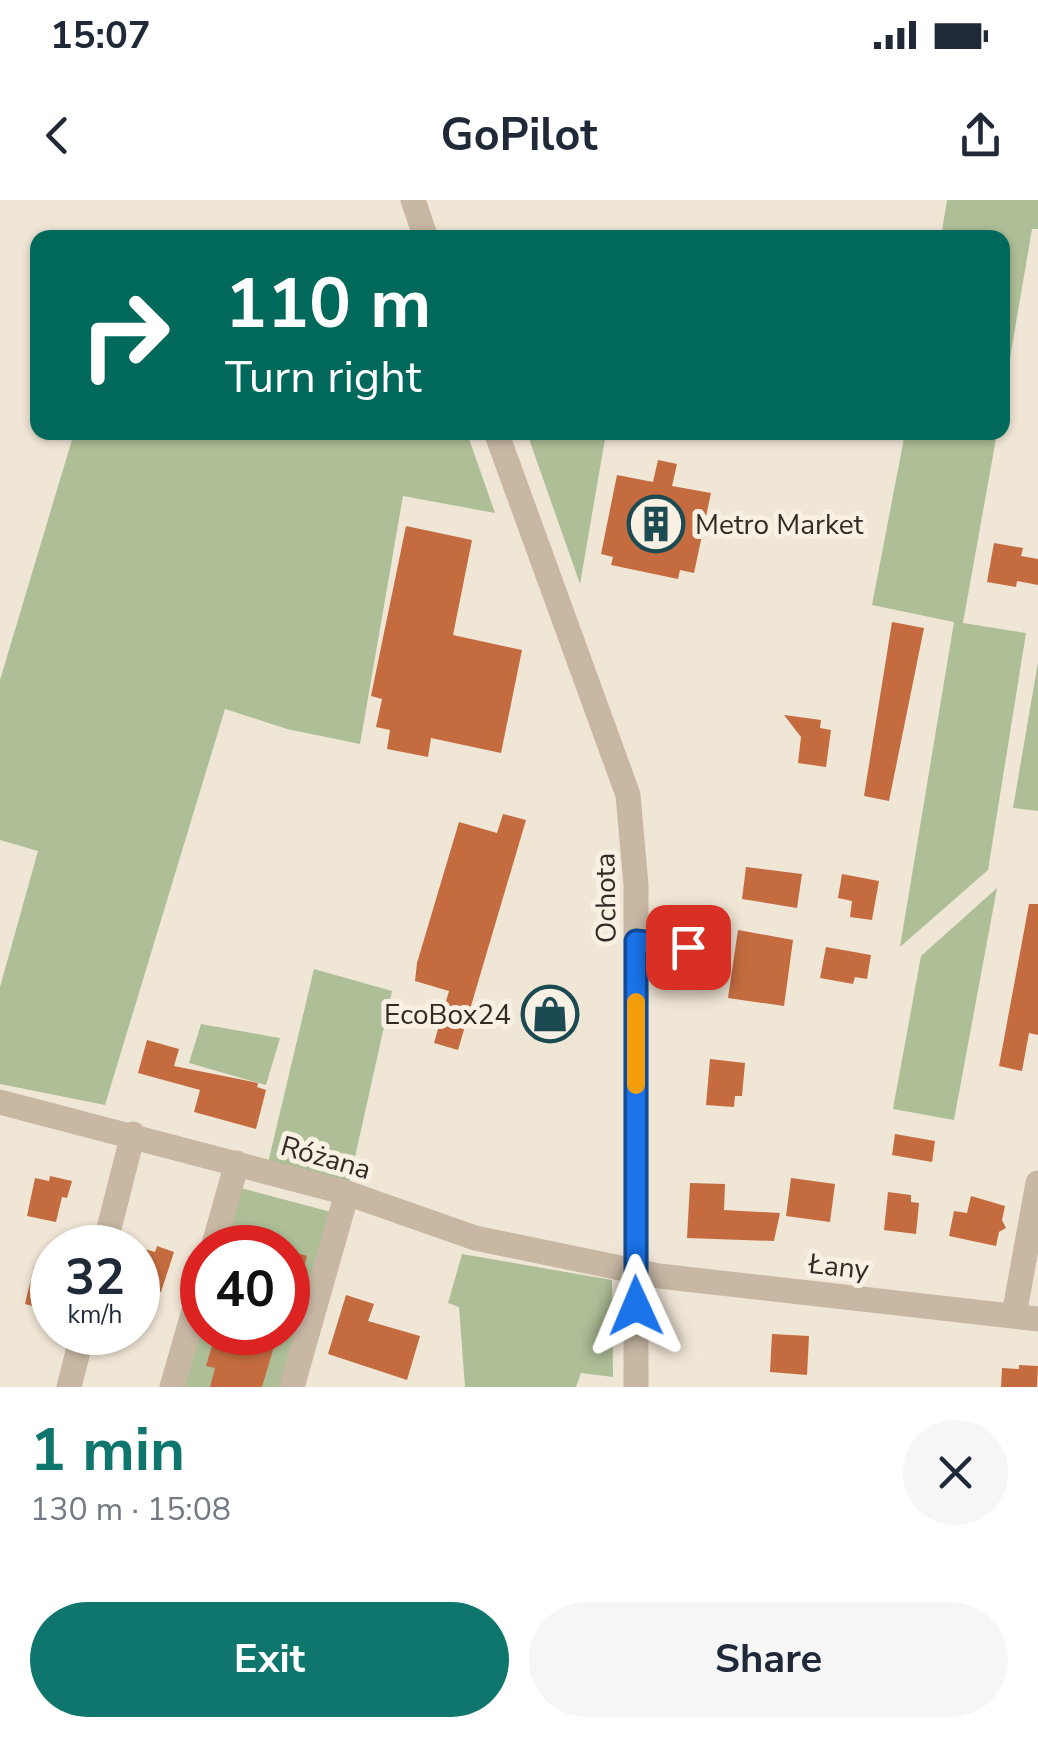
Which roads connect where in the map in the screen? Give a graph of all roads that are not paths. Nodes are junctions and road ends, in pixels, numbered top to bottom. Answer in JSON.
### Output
{"nodes":[{"id":1,"x":413,"y":200,"type":"edge"},
{"id":2,"x":423,"y":230,"type":"edge"},
{"id":3,"x":499,"y":440,"type":"edge"},
{"id":4,"x":636,"y":941,"type":"junction"},
{"id":5,"x":712,"y":950,"type":"dead end"},
{"id":6,"x":0,"y":1102,"type":"edge"},
{"id":7,"x":133,"y":1134,"type":"junction"},
{"id":8,"x":237,"y":1163,"type":"junction"},
{"id":9,"x":1038,"y":1183,"type":"edge"},
{"id":10,"x":347,"y":1193,"type":"junction"},
{"id":11,"x":110,"y":1225,"type":"edge"},
{"id":12,"x":219,"y":1225,"type":"edge"},
{"id":13,"x":635,"y":1269,"type":"junction"},
{"id":14,"x":1026,"y":1317,"type":"edge"},
{"id":15,"x":77,"y":1355,"type":"edge"},
{"id":16,"x":181,"y":1355,"type":"edge"},
{"id":17,"x":69,"y":1387,"type":"edge"},
{"id":18,"x":172,"y":1387,"type":"edge"},
{"id":19,"x":292,"y":1387,"type":"edge"},
{"id":20,"x":636,"y":1387,"type":"edge"}],
"edges":[{"from":1,"to":2,"type":"street"},
{"from":3,"to":4,"type":"street","name":"Ochota"},
{"from":4,"to":5,"type":"street"},
{"from":4,"to":13,"type":"street","name":"Ochota"},
{"from":6,"to":7,"type":"street","name":"Różana"},
{"from":7,"to":8,"type":"street","name":"Różana"},
{"from":7,"to":11,"type":"street"},
{"from":8,"to":10,"type":"street","name":"Różana"},
{"from":8,"to":12,"type":"street"},
{"from":9,"to":14,"type":"street"},
{"from":10,"to":13,"type":"street","name":"Różana"},
{"from":10,"to":19,"type":"street"},
{"from":13,"to":14,"type":"street","name":"Łany"},
{"from":13,"to":20,"type":"street","name":"Ochota"},
{"from":15,"to":17,"type":"street"},
{"from":16,"to":18,"type":"street"}]}
